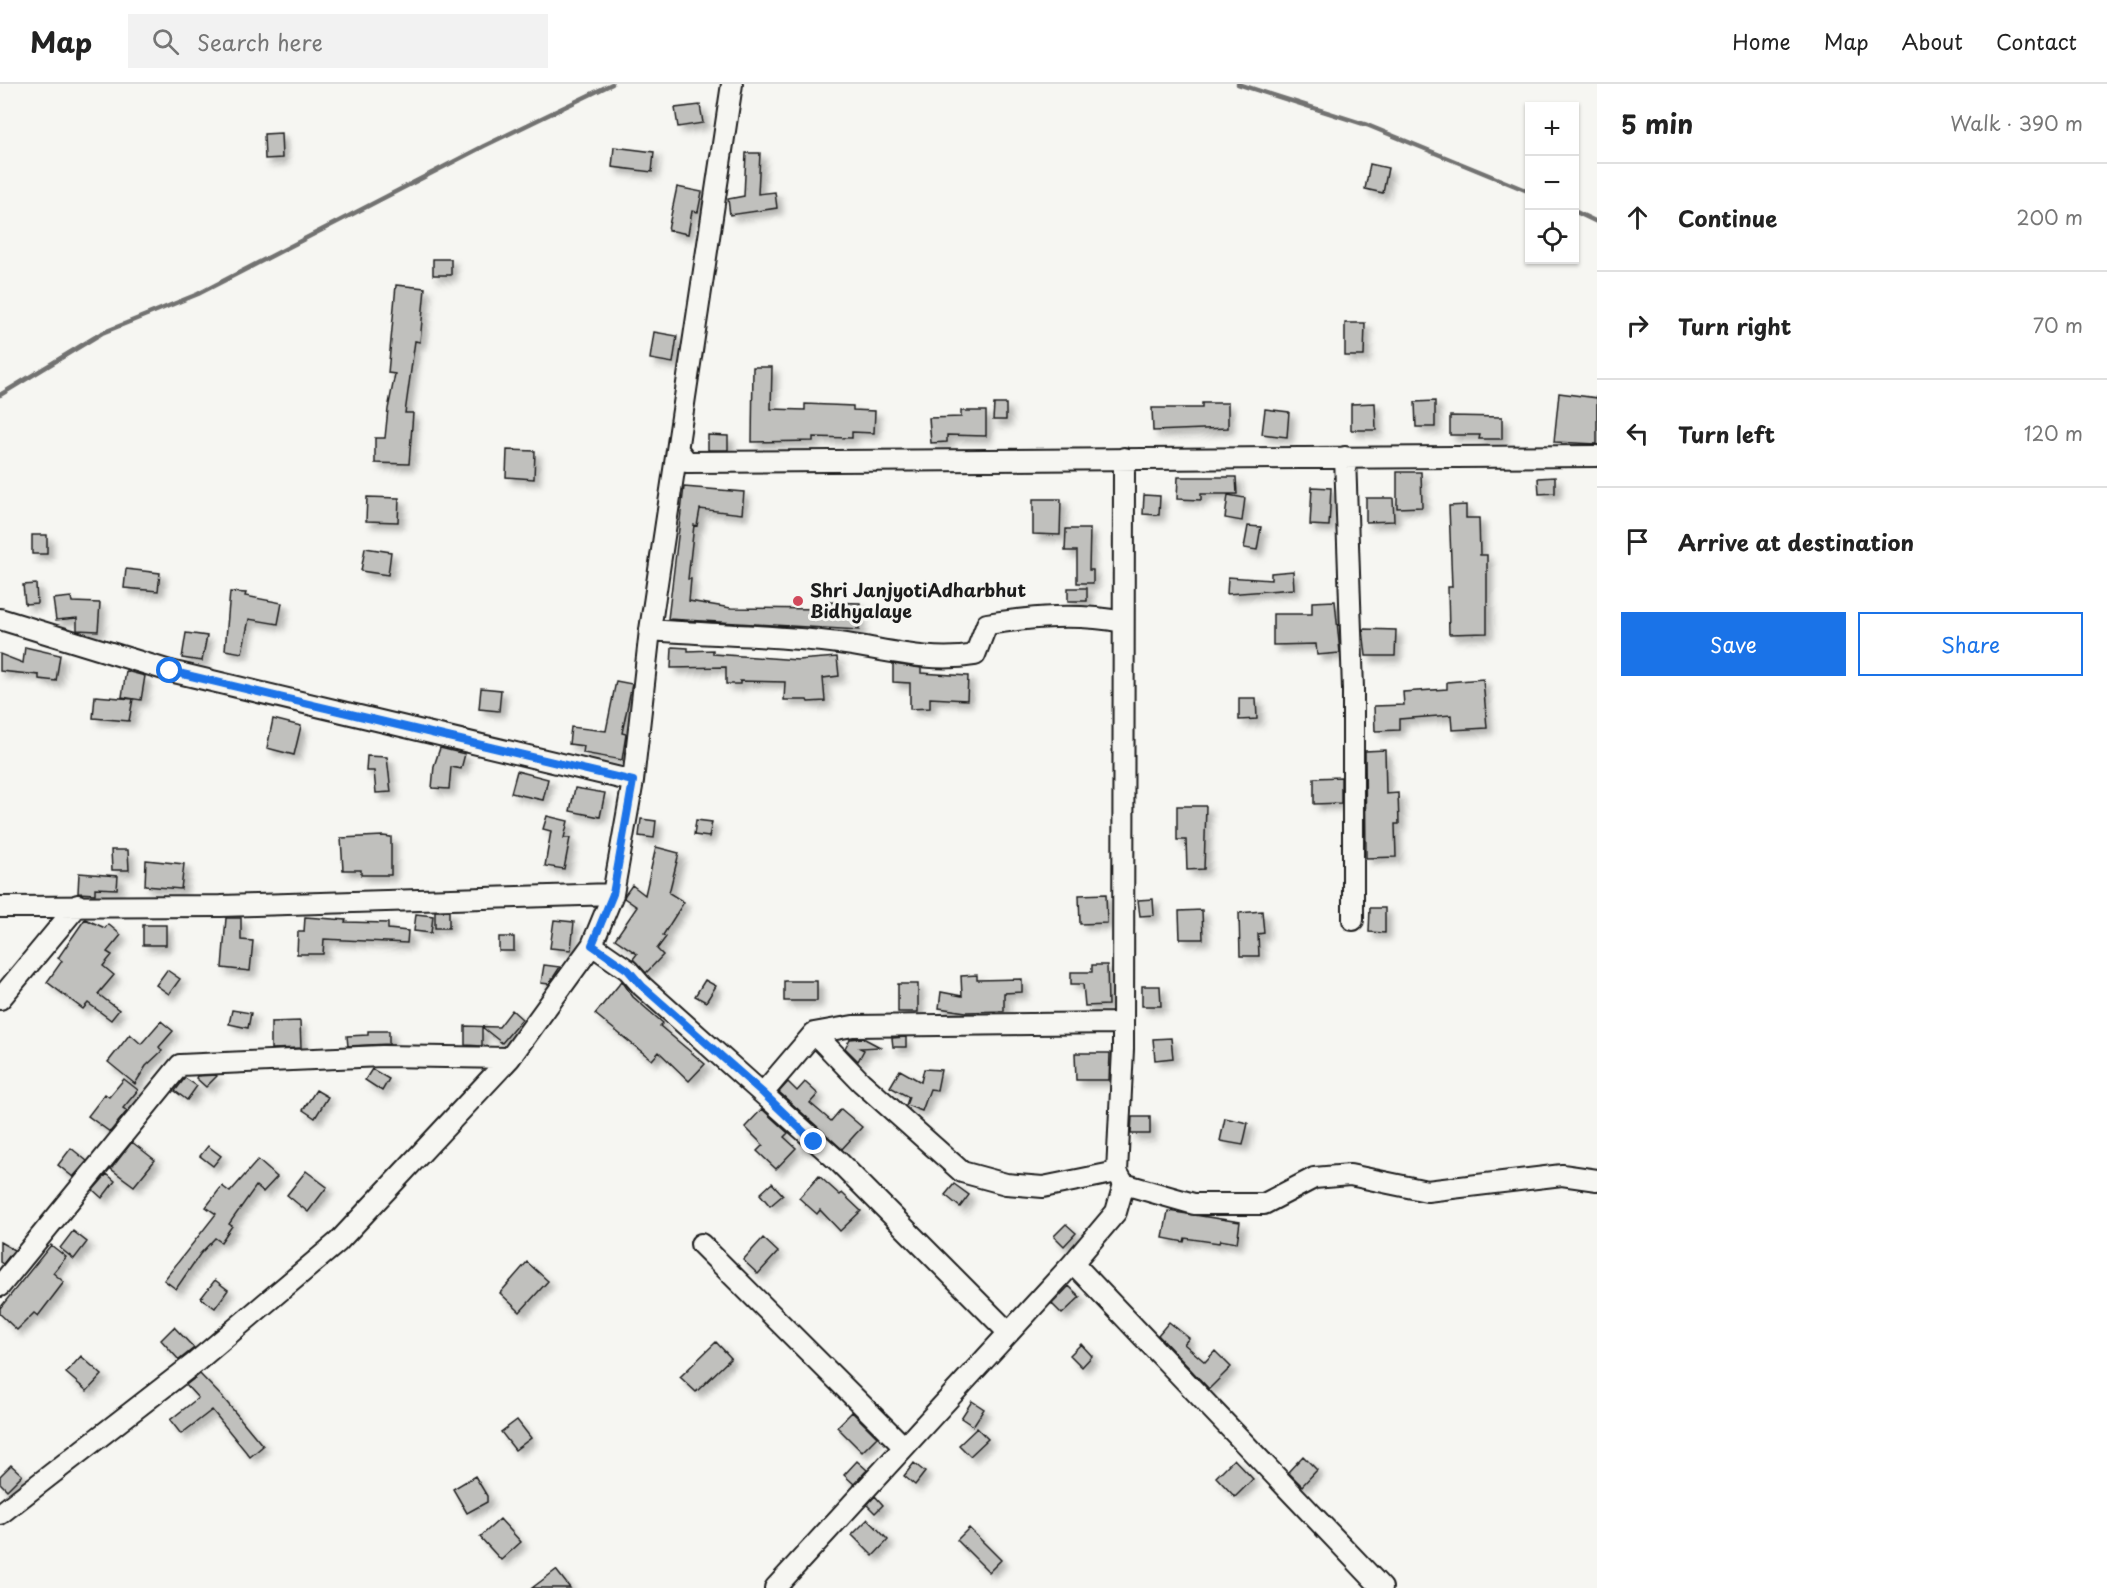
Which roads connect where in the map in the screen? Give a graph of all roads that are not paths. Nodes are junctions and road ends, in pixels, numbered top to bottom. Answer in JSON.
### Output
{"nodes":[{"id":1,"x":732,"y":84,"type":"edge"},
{"id":2,"x":678,"y":450,"type":"junction"},
{"id":3,"x":1597,"y":456,"type":"edge"},
{"id":4,"x":1346,"y":457,"type":"junction"},
{"id":5,"x":1124,"y":458,"type":"junction"},
{"id":6,"x":0,"y":619,"type":"edge"},
{"id":7,"x":1123,"y":622,"type":"junction"},
{"id":8,"x":650,"y":630,"type":"junction"},
{"id":9,"x":633,"y":781,"type":"junction"},
{"id":10,"x":613,"y":894,"type":"junction"},
{"id":11,"x":78,"y":905,"type":"junction"},
{"id":12,"x":0,"y":907,"type":"edge"},
{"id":13,"x":1353,"y":920,"type":"dead end"},
{"id":14,"x":592,"y":945,"type":"junction"},
{"id":15,"x":0,"y":999,"type":"edge"},
{"id":16,"x":1121,"y":1023,"type":"junction"},
{"id":17,"x":814,"y":1034,"type":"junction"},
{"id":18,"x":510,"y":1058,"type":"junction"},
{"id":19,"x":763,"y":1093,"type":"junction"},
{"id":20,"x":1121,"y":1178,"type":"junction"},
{"id":21,"x":1597,"y":1180,"type":"edge"},
{"id":22,"x":701,"y":1244,"type":"dead end"},
{"id":23,"x":1073,"y":1263,"type":"junction"},
{"id":24,"x":0,"y":1286,"type":"edge"},
{"id":25,"x":1008,"y":1332,"type":"junction"},
{"id":26,"x":903,"y":1447,"type":"junction"},
{"id":27,"x":0,"y":1514,"type":"edge"},
{"id":28,"x":775,"y":1588,"type":"edge"},
{"id":29,"x":1382,"y":1588,"type":"edge"}],
"edges":[{"from":1,"to":2,"type":"street"},
{"from":2,"to":5,"type":"street"},
{"from":2,"to":8,"type":"street"},
{"from":3,"to":4,"type":"street"},
{"from":4,"to":5,"type":"street"},
{"from":4,"to":13,"type":"street"},
{"from":5,"to":7,"type":"street"},
{"from":6,"to":9,"type":"street"},
{"from":7,"to":8,"type":"street"},
{"from":7,"to":16,"type":"street"},
{"from":8,"to":9,"type":"street"},
{"from":9,"to":10,"type":"street"},
{"from":10,"to":11,"type":"street"},
{"from":10,"to":14,"type":"street"},
{"from":11,"to":12,"type":"street"},
{"from":11,"to":15,"type":"street"},
{"from":14,"to":18,"type":"street"},
{"from":14,"to":19,"type":"street"},
{"from":16,"to":17,"type":"street"},
{"from":16,"to":20,"type":"street"},
{"from":17,"to":19,"type":"street"},
{"from":17,"to":20,"type":"street"},
{"from":18,"to":24,"type":"street"},
{"from":18,"to":27,"type":"street"},
{"from":19,"to":25,"type":"street"},
{"from":20,"to":21,"type":"street"},
{"from":20,"to":23,"type":"street"},
{"from":22,"to":26,"type":"street"},
{"from":23,"to":25,"type":"street"},
{"from":23,"to":29,"type":"street"},
{"from":25,"to":26,"type":"street"},
{"from":26,"to":28,"type":"street"}]}
